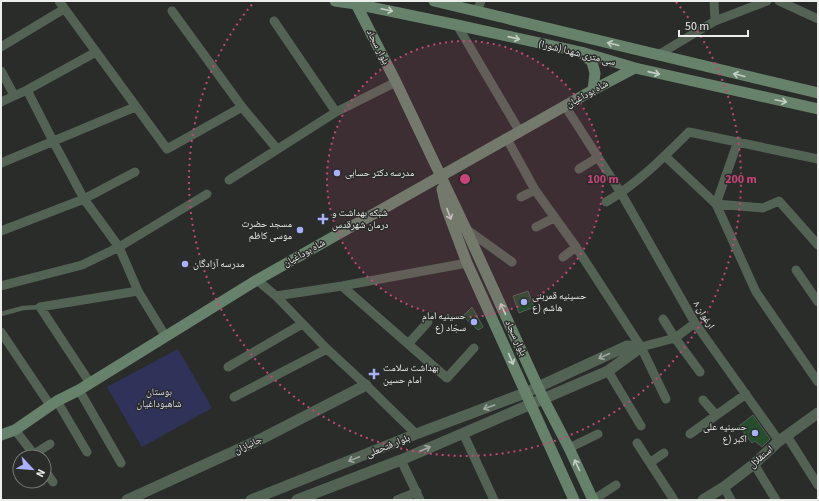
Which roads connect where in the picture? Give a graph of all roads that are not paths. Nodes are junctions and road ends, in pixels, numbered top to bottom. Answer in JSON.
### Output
{"nodes":[{"id":1,"x":335,"y":1,"type":"edge"},
{"id":2,"x":434,"y":1,"type":"edge"},
{"id":3,"x":714,"y":1,"type":"edge"},
{"id":4,"x":767,"y":1,"type":"edge"},
{"id":5,"x":779,"y":1,"type":"edge"},
{"id":6,"x":356,"y":4,"type":"junction"},
{"id":7,"x":62,"y":5,"type":"edge"},
{"id":8,"x":479,"y":6,"type":"edge"},
{"id":9,"x":172,"y":11,"type":"dead end"},
{"id":10,"x":818,"y":19,"type":"edge"},
{"id":11,"x":274,"y":21,"type":"dead end"},
{"id":12,"x":715,"y":21,"type":"junction"},
{"id":13,"x":457,"y":25,"type":"junction"},
{"id":14,"x":1,"y":47,"type":"edge"},
{"id":15,"x":96,"y":52,"type":"junction"},
{"id":16,"x":581,"y":52,"type":"junction"},
{"id":17,"x":658,"y":55,"type":"junction"},
{"id":18,"x":635,"y":68,"type":"junction"},
{"id":19,"x":1,"y":71,"type":"edge"},
{"id":20,"x":760,"y":80,"type":"junction"},
{"id":21,"x":396,"y":82,"type":"junction"},
{"id":22,"x":27,"y":90,"type":"junction"},
{"id":23,"x":593,"y":90,"type":"junction"},
{"id":24,"x":818,"y":93,"type":"edge"},
{"id":25,"x":14,"y":95,"type":"junction"},
{"id":26,"x":756,"y":96,"type":"junction"},
{"id":27,"x":1,"y":102,"type":"edge"},
{"id":28,"x":565,"y":106,"type":"junction"},
{"id":29,"x":135,"y":107,"type":"junction"},
{"id":30,"x":242,"y":107,"type":"junction"},
{"id":31,"x":818,"y":109,"type":"edge"},
{"id":32,"x":336,"y":112,"type":"junction"},
{"id":33,"x":520,"y":132,"type":"junction"},
{"id":34,"x":507,"y":139,"type":"junction"},
{"id":35,"x":53,"y":141,"type":"junction"},
{"id":36,"x":738,"y":141,"type":"junction"},
{"id":37,"x":277,"y":148,"type":"junction"},
{"id":38,"x":665,"y":156,"type":"junction"},
{"id":39,"x":598,"y":157,"type":"junction"},
{"id":40,"x":818,"y":158,"type":"edge"},
{"id":41,"x":1,"y":163,"type":"edge"},
{"id":42,"x":579,"y":169,"type":"dead end"},
{"id":43,"x":135,"y":172,"type":"dead end"},
{"id":44,"x":440,"y":176,"type":"junction"},
{"id":45,"x":229,"y":180,"type":"dead end"},
{"id":46,"x":535,"y":190,"type":"junction"},
{"id":47,"x":621,"y":193,"type":"junction"},
{"id":48,"x":208,"y":194,"type":"dead end"},
{"id":49,"x":521,"y":197,"type":"dead end"},
{"id":50,"x":84,"y":199,"type":"junction"},
{"id":51,"x":606,"y":202,"type":"dead end"},
{"id":52,"x":716,"y":204,"type":"junction"},
{"id":53,"x":554,"y":218,"type":"junction"},
{"id":54,"x":536,"y":227,"type":"dead end"},
{"id":55,"x":466,"y":229,"type":"junction"},
{"id":56,"x":1,"y":231,"type":"edge"},
{"id":57,"x":818,"y":245,"type":"edge"},
{"id":58,"x":119,"y":247,"type":"junction"},
{"id":59,"x":576,"y":247,"type":"junction"},
{"id":60,"x":563,"y":257,"type":"dead end"},
{"id":61,"x":512,"y":262,"type":"dead end"},
{"id":62,"x":467,"y":263,"type":"junction"},
{"id":63,"x":796,"y":270,"type":"dead end"},
{"id":64,"x":257,"y":280,"type":"junction"},
{"id":65,"x":1,"y":286,"type":"edge"},
{"id":66,"x":342,"y":286,"type":"junction"},
{"id":67,"x":138,"y":291,"type":"junction"},
{"id":68,"x":276,"y":296,"type":"junction"},
{"id":69,"x":818,"y":302,"type":"edge"},
{"id":70,"x":40,"y":307,"type":"junction"},
{"id":71,"x":1,"y":314,"type":"edge"},
{"id":72,"x":663,"y":319,"type":"dead end"},
{"id":73,"x":428,"y":322,"type":"dead end"},
{"id":74,"x":695,"y":323,"type":"junction"},
{"id":75,"x":302,"y":324,"type":"junction"},
{"id":76,"x":511,"y":326,"type":"junction"},
{"id":77,"x":498,"y":331,"type":"junction"},
{"id":78,"x":1,"y":332,"type":"edge"},
{"id":79,"x":166,"y":337,"type":"junction"},
{"id":80,"x":674,"y":338,"type":"junction"},
{"id":81,"x":408,"y":344,"type":"junction"},
{"id":82,"x":641,"y":347,"type":"junction"},
{"id":83,"x":474,"y":348,"type":"dead end"},
{"id":84,"x":327,"y":350,"type":"junction"},
{"id":85,"x":228,"y":367,"type":"dead end"},
{"id":86,"x":608,"y":372,"type":"junction"},
{"id":87,"x":700,"y":372,"type":"dead end"},
{"id":88,"x":818,"y":382,"type":"edge"},
{"id":89,"x":90,"y":383,"type":"junction"},
{"id":90,"x":366,"y":385,"type":"junction"},
{"id":91,"x":538,"y":386,"type":"junction"},
{"id":92,"x":79,"y":390,"type":"junction"},
{"id":93,"x":525,"y":394,"type":"junction"},
{"id":94,"x":746,"y":394,"type":"junction"},
{"id":95,"x":234,"y":397,"type":"dead end"},
{"id":96,"x":543,"y":398,"type":"junction"},
{"id":97,"x":666,"y":399,"type":"dead end"},
{"id":98,"x":703,"y":400,"type":"dead end"},
{"id":99,"x":54,"y":403,"type":"junction"},
{"id":100,"x":530,"y":404,"type":"junction"},
{"id":101,"x":818,"y":413,"type":"edge"},
{"id":102,"x":716,"y":415,"type":"junction"},
{"id":103,"x":641,"y":426,"type":"dead end"},
{"id":104,"x":15,"y":430,"type":"junction"},
{"id":105,"x":463,"y":433,"type":"junction"},
{"id":106,"x":416,"y":434,"type":"junction"},
{"id":107,"x":598,"y":434,"type":"dead end"},
{"id":108,"x":690,"y":434,"type":"dead end"},
{"id":109,"x":1,"y":435,"type":"edge"},
{"id":110,"x":783,"y":439,"type":"junction"},
{"id":111,"x":637,"y":442,"type":"dead end"},
{"id":112,"x":50,"y":444,"type":"dead end"},
{"id":113,"x":569,"y":448,"type":"junction"},
{"id":114,"x":30,"y":449,"type":"edge"},
{"id":115,"x":44,"y":449,"type":"edge"},
{"id":116,"x":87,"y":452,"type":"dead end"},
{"id":117,"x":664,"y":453,"type":"dead end"},
{"id":118,"x":401,"y":460,"type":"junction"},
{"id":119,"x":651,"y":462,"type":"junction"},
{"id":120,"x":121,"y":463,"type":"dead end"},
{"id":121,"x":754,"y":464,"type":"junction"},
{"id":122,"x":616,"y":484,"type":"dead end"},
{"id":123,"x":818,"y":485,"type":"edge"},
{"id":124,"x":724,"y":487,"type":"junction"},
{"id":125,"x":418,"y":496,"type":"edge"},
{"id":126,"x":127,"y":500,"type":"edge"},
{"id":127,"x":251,"y":500,"type":"edge"},
{"id":128,"x":297,"y":500,"type":"edge"},
{"id":129,"x":397,"y":500,"type":"edge"},
{"id":130,"x":494,"y":500,"type":"edge"},
{"id":131,"x":574,"y":500,"type":"edge"},
{"id":132,"x":593,"y":500,"type":"edge"},
{"id":133,"x":674,"y":500,"type":"edge"},
{"id":134,"x":703,"y":500,"type":"edge"},
{"id":135,"x":731,"y":500,"type":"edge"},
{"id":136,"x":776,"y":500,"type":"edge"}],
"edges":[{"from":1,"to":6,"type":"main road","name":"سی متری شهدا (شورا)"},
{"from":2,"to":8,"type":"main road","name":"سی متری شهدا (شورا)"},
{"from":3,"to":12,"type":"street"},
{"from":4,"to":12,"type":"street"},
{"from":5,"to":10,"type":"street"},
{"from":6,"to":13,"type":"main road","name":"سی متری شهدا (شورا)","one_way":true},
{"from":6,"to":21,"type":"main road","name":"بلوار سجاد"},
{"from":7,"to":14,"type":"street"},
{"from":7,"to":15,"type":"street"},
{"from":17,"to":8,"type":"main road","name":"سی متری شهدا (شورا)","one_way":true},
{"from":9,"to":30,"type":"street"},
{"from":11,"to":32,"type":"street"},
{"from":12,"to":17,"type":"street"},
{"from":13,"to":16,"type":"main road","name":"سی متری شهدا (شورا)","one_way":true},
{"from":13,"to":33,"type":"street"},
{"from":15,"to":22,"type":"street"},
{"from":15,"to":29,"type":"street"},
{"from":16,"to":18,"type":"main road","name":"سی متری شهدا (شورا)"},
{"from":16,"to":23,"type":"main road"},
{"from":20,"to":17,"type":"main road","name":"سی متری شهدا (شورا)","one_way":true},
{"from":18,"to":23,"type":"main road","name":"شاه بوداغیان"},
{"from":18,"to":26,"type":"main road","name":"سی متری شهدا (شورا)","one_way":true},
{"from":19,"to":25,"type":"street"},
{"from":20,"to":24,"type":"main road","name":"سی متری شهدا (شورا)"},
{"from":20,"to":26,"type":"main road"},
{"from":21,"to":32,"type":"street"},
{"from":21,"to":44,"type":"main road","name":"بلوار سجاد"},
{"from":22,"to":25,"type":"street"},
{"from":22,"to":35,"type":"street"},
{"from":23,"to":28,"type":"main road","name":"شاه بوداغیان"},
{"from":25,"to":27,"type":"street"},
{"from":26,"to":31,"type":"main road","name":"سی متری شهدا (شورا)","one_way":true},
{"from":28,"to":33,"type":"main road","name":"شاه بوداغیان"},
{"from":28,"to":39,"type":"street","name":"ارغوان ۸"},
{"from":29,"to":30,"type":"street"},
{"from":29,"to":35,"type":"street"},
{"from":30,"to":37,"type":"street"},
{"from":32,"to":37,"type":"street"},
{"from":33,"to":34,"type":"main road","name":"شاه بوداغیان"},
{"from":34,"to":44,"type":"main road","name":"شاه بوداغیان"},
{"from":34,"to":46,"type":"street"},
{"from":35,"to":41,"type":"street"},
{"from":35,"to":50,"type":"street"},
{"from":36,"to":38,"type":"street"},
{"from":36,"to":40,"type":"street"},
{"from":36,"to":52,"type":"street"},
{"from":37,"to":45,"type":"street"},
{"from":38,"to":47,"type":"street"},
{"from":38,"to":52,"type":"street"},
{"from":39,"to":42,"type":"street"},
{"from":39,"to":47,"type":"street","name":"ارغوان ۸"},
{"from":43,"to":50,"type":"street"},
{"from":44,"to":55,"type":"main road","name":"بلوار سجاد"},
{"from":44,"to":62,"type":"main road","name":"بلوار سجاد","one_way":true},
{"from":44,"to":64,"type":"main road","name":"شاه بوداغیان"},
{"from":46,"to":49,"type":"street"},
{"from":46,"to":53,"type":"street"},
{"from":47,"to":51,"type":"street"},
{"from":47,"to":74,"type":"street","name":"ارغوان ۸"},
{"from":48,"to":58,"type":"street"},
{"from":50,"to":56,"type":"street"},
{"from":50,"to":58,"type":"street"},
{"from":52,"to":57,"type":"street"},
{"from":52,"to":88,"type":"street"},
{"from":53,"to":54,"type":"street"},
{"from":53,"to":59,"type":"street"},
{"from":55,"to":61,"type":"street"},
{"from":76,"to":55,"type":"main road","name":"بلوار سجاد","one_way":true},
{"from":58,"to":65,"type":"street"},
{"from":58,"to":67,"type":"street"},
{"from":59,"to":60,"type":"street"},
{"from":59,"to":82,"type":"street"},
{"from":62,"to":66,"type":"street"},
{"from":62,"to":77,"type":"main road","name":"بلوار سجاد"},
{"from":63,"to":69,"type":"street"},
{"from":64,"to":68,"type":"street"},
{"from":64,"to":79,"type":"main road","name":"شاه بوداغیان"},
{"from":66,"to":68,"type":"street"},
{"from":66,"to":81,"type":"street"},
{"from":67,"to":70,"type":"street"},
{"from":67,"to":79,"type":"street"},
{"from":68,"to":75,"type":"street"},
{"from":70,"to":71,"type":"lane"},
{"from":70,"to":89,"type":"street"},
{"from":72,"to":80,"type":"street"},
{"from":73,"to":81,"type":"street"},
{"from":74,"to":80,"type":"street"},
{"from":74,"to":94,"type":"street","name":"ارغوان ۸"},
{"from":75,"to":84,"type":"street"},
{"from":75,"to":85,"type":"street"},
{"from":76,"to":77,"type":"main road"},
{"from":76,"to":91,"type":"main road","name":"بلوار سجاد"},
{"from":77,"to":93,"type":"main road","name":"بلوار سجاد","one_way":true},
{"from":78,"to":99,"type":"street"},
{"from":79,"to":89,"type":"main road","name":"شاه بوداغیان"},
{"from":80,"to":82,"type":"street"},
{"from":80,"to":87,"type":"street"},
{"from":81,"to":83,"type":"street"},
{"from":82,"to":86,"type":"street"},
{"from":82,"to":91,"type":"street","one_way":true},
{"from":82,"to":97,"type":"street"},
{"from":84,"to":90,"type":"street"},
{"from":84,"to":95,"type":"street"},
{"from":86,"to":96,"type":"street"},
{"from":86,"to":103,"type":"street"},
{"from":89,"to":92,"type":"main road","name":"شاه بوداغیان"},
{"from":90,"to":106,"type":"street"},
{"from":90,"to":126,"type":"street","name":"جانبازان"},
{"from":91,"to":93,"type":"street","name":"بلوار فتحعلی"},
{"from":91,"to":96,"type":"main road","name":"بلوار سجاد"},
{"from":92,"to":99,"type":"main road","name":"شاه بوداغیان"},
{"from":92,"to":120,"type":"street"},
{"from":93,"to":100,"type":"main road","name":"بلوار سجاد"},
{"from":93,"to":106,"type":"street","name":"بلوار فتحعلی","one_way":true},
{"from":94,"to":102,"type":"street"},
{"from":94,"to":110,"type":"street","name":"ارغوان ۸"},
{"from":96,"to":100,"type":"street","name":"بلوار فتحعلی"},
{"from":96,"to":113,"type":"main road","name":"بلوار سجاد"},
{"from":98,"to":102,"type":"street"},
{"from":99,"to":104,"type":"main road","name":"شاه بوداغیان"},
{"from":99,"to":116,"type":"street"},
{"from":100,"to":105,"type":"street","name":"بلوار فتحعلی"},
{"from":100,"to":131,"type":"main road","name":"بلوار سجاد"},
{"from":101,"to":110,"type":"street","name":"استقلال"},
{"from":102,"to":108,"type":"street"},
{"from":104,"to":109,"type":"main road","name":"شاه بوداغیان"},
{"from":104,"to":114,"type":"street"},
{"from":118,"to":105,"type":"street","name":"بلوار فتحعلی","one_way":true},
{"from":105,"to":130,"type":"street"},
{"from":106,"to":127,"type":"street","name":"بلوار فتحعلی","one_way":true},
{"from":107,"to":113,"type":"street"},
{"from":110,"to":121,"type":"street","name":"استقلال"},
{"from":110,"to":123,"type":"street","name":"ارغوان ۸"},
{"from":111,"to":119,"type":"street"},
{"from":112,"to":115,"type":"street"},
{"from":132,"to":113,"type":"main road","name":"بلوار سجاد","one_way":true},
{"from":117,"to":119,"type":"street"},
{"from":118,"to":125,"type":"street"},
{"from":118,"to":128,"type":"street","name":"بلوار فتحعلی"},
{"from":119,"to":133,"type":"street"},
{"from":121,"to":124,"type":"street","name":"استقلال"},
{"from":121,"to":136,"type":"street"},
{"from":122,"to":132,"type":"street"},
{"from":124,"to":134,"type":"street","name":"استقلال"},
{"from":124,"to":135,"type":"street"},
{"from":125,"to":129,"type":"street"}]}
